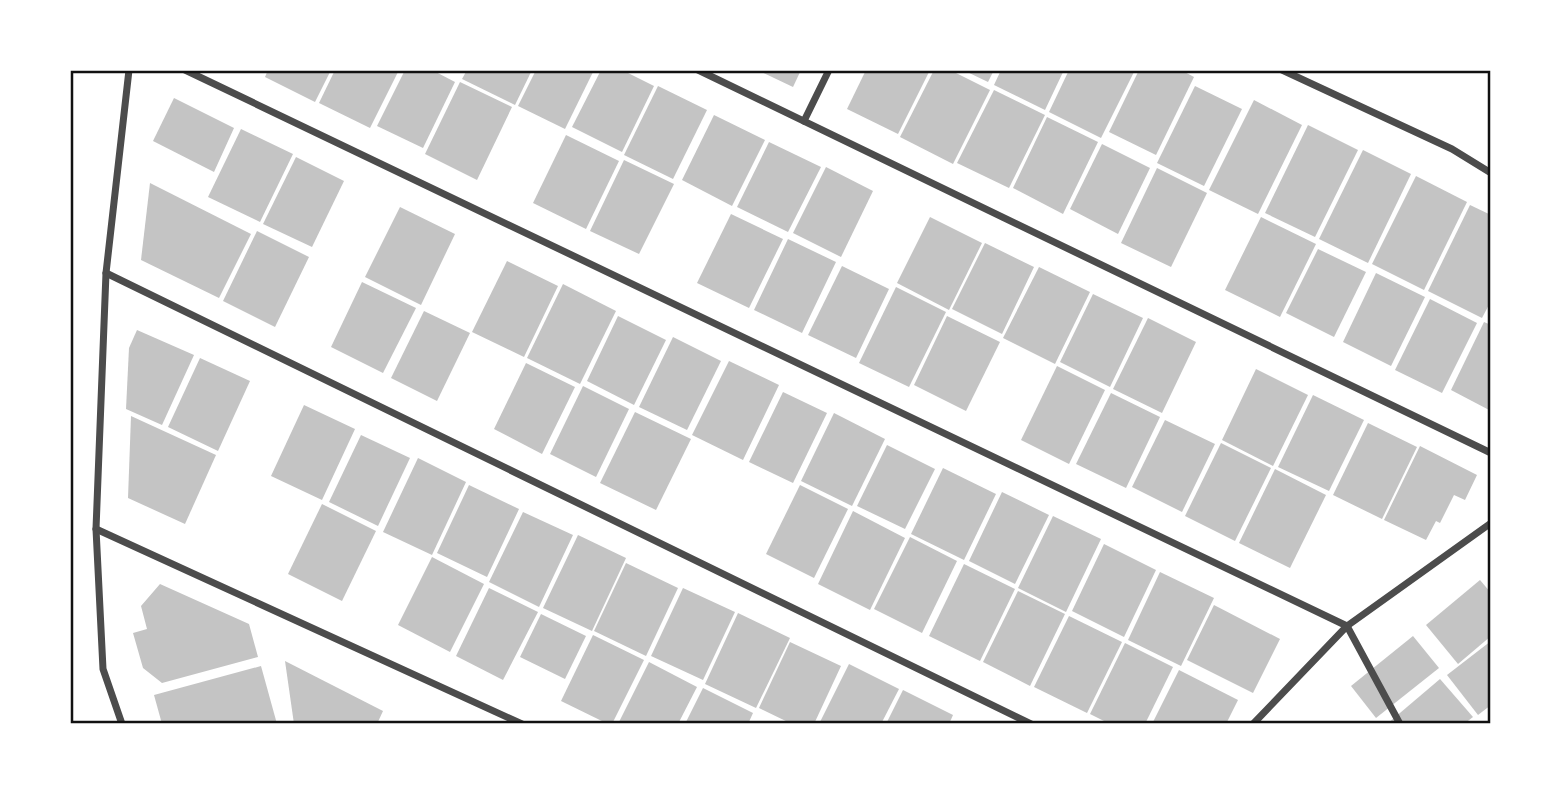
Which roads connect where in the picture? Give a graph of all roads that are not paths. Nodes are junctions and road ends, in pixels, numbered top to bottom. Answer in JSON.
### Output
{"nodes":[{"id":1,"x":129,"y":70,"type":"edge"},
{"id":2,"x":185,"y":70,"type":"edge"},
{"id":3,"x":698,"y":70,"type":"edge"},
{"id":4,"x":829,"y":70,"type":"edge"},
{"id":5,"x":1282,"y":70,"type":"edge"},
{"id":6,"x":804,"y":121,"type":"junction"},
{"id":7,"x":1491,"y":173,"type":"edge"},
{"id":8,"x":106,"y":273,"type":"junction"},
{"id":9,"x":1491,"y":453,"type":"edge"},
{"id":10,"x":1491,"y":523,"type":"edge"},
{"id":11,"x":96,"y":529,"type":"junction"},
{"id":12,"x":1347,"y":626,"type":"junction"},
{"id":13,"x":122,"y":724,"type":"edge"},
{"id":14,"x":522,"y":724,"type":"edge"},
{"id":15,"x":1031,"y":724,"type":"edge"},
{"id":16,"x":1253,"y":724,"type":"edge"},
{"id":17,"x":1400,"y":724,"type":"edge"}],
"edges":[{"from":1,"to":8,"type":"street"},
{"from":2,"to":12,"type":"street"},
{"from":3,"to":6,"type":"street"},
{"from":4,"to":6,"type":"street"},
{"from":5,"to":7,"type":"street"},
{"from":6,"to":9,"type":"street"},
{"from":8,"to":11,"type":"street"},
{"from":8,"to":15,"type":"street"},
{"from":10,"to":12,"type":"street"},
{"from":11,"to":13,"type":"street"},
{"from":11,"to":14,"type":"street"},
{"from":12,"to":16,"type":"street"},
{"from":12,"to":17,"type":"street"}]}
